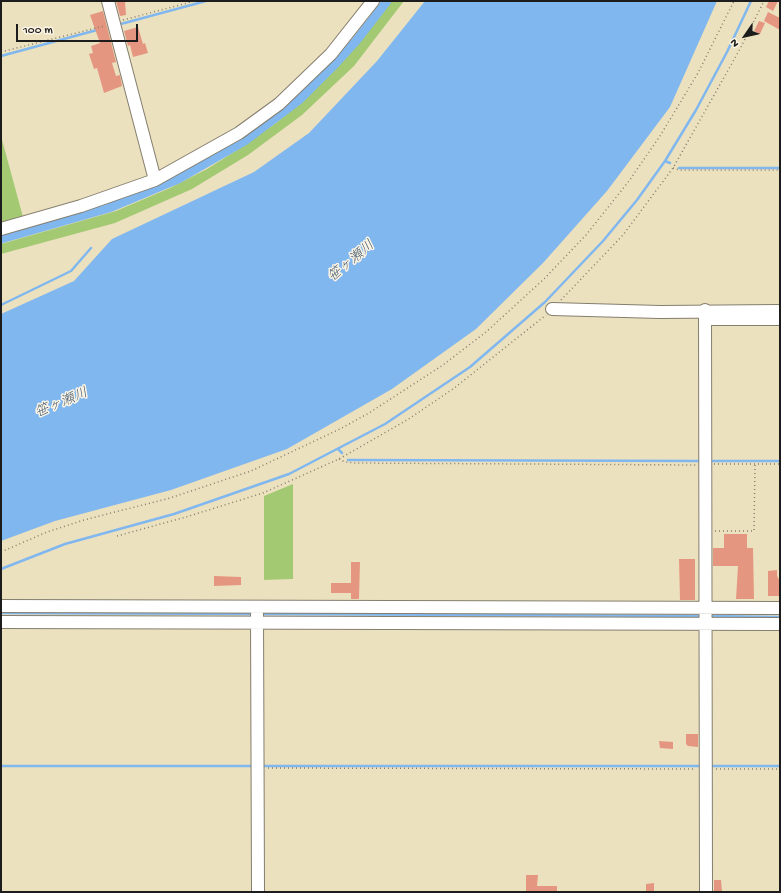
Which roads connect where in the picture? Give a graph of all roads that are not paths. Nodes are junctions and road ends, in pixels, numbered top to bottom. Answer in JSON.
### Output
{"nodes":[{"id":1,"x":108,"y":1,"type":"edge"},
{"id":2,"x":373,"y":1,"type":"edge"},
{"id":3,"x":155,"y":180,"type":"junction"},
{"id":4,"x":1,"y":229,"type":"edge"},
{"id":5,"x":552,"y":309,"type":"road end"},
{"id":6,"x":780,"y":311,"type":"edge"},
{"id":7,"x":704,"y":315,"type":"junction"},
{"id":8,"x":780,"y":319,"type":"edge"},
{"id":9,"x":1,"y":606,"type":"edge"},
{"id":10,"x":780,"y":608,"type":"edge"},
{"id":11,"x":257,"y":614,"type":"junction"},
{"id":12,"x":706,"y":616,"type":"junction"},
{"id":13,"x":1,"y":622,"type":"edge"},
{"id":14,"x":780,"y":624,"type":"edge"},
{"id":15,"x":258,"y":892,"type":"edge"},
{"id":16,"x":706,"y":892,"type":"edge"}],
"edges":[{"from":1,"to":3,"type":"street"},
{"from":2,"to":3,"type":"street"},
{"from":3,"to":4,"type":"street"},
{"from":5,"to":7,"type":"street"},
{"from":6,"to":7,"type":"street"},
{"from":7,"to":8,"type":"street"},
{"from":7,"to":12,"type":"street"},
{"from":9,"to":11,"type":"street"},
{"from":10,"to":12,"type":"street"},
{"from":11,"to":12,"type":"street"},
{"from":11,"to":13,"type":"street"},
{"from":11,"to":15,"type":"street"},
{"from":12,"to":14,"type":"street"},
{"from":12,"to":16,"type":"street"}]}
